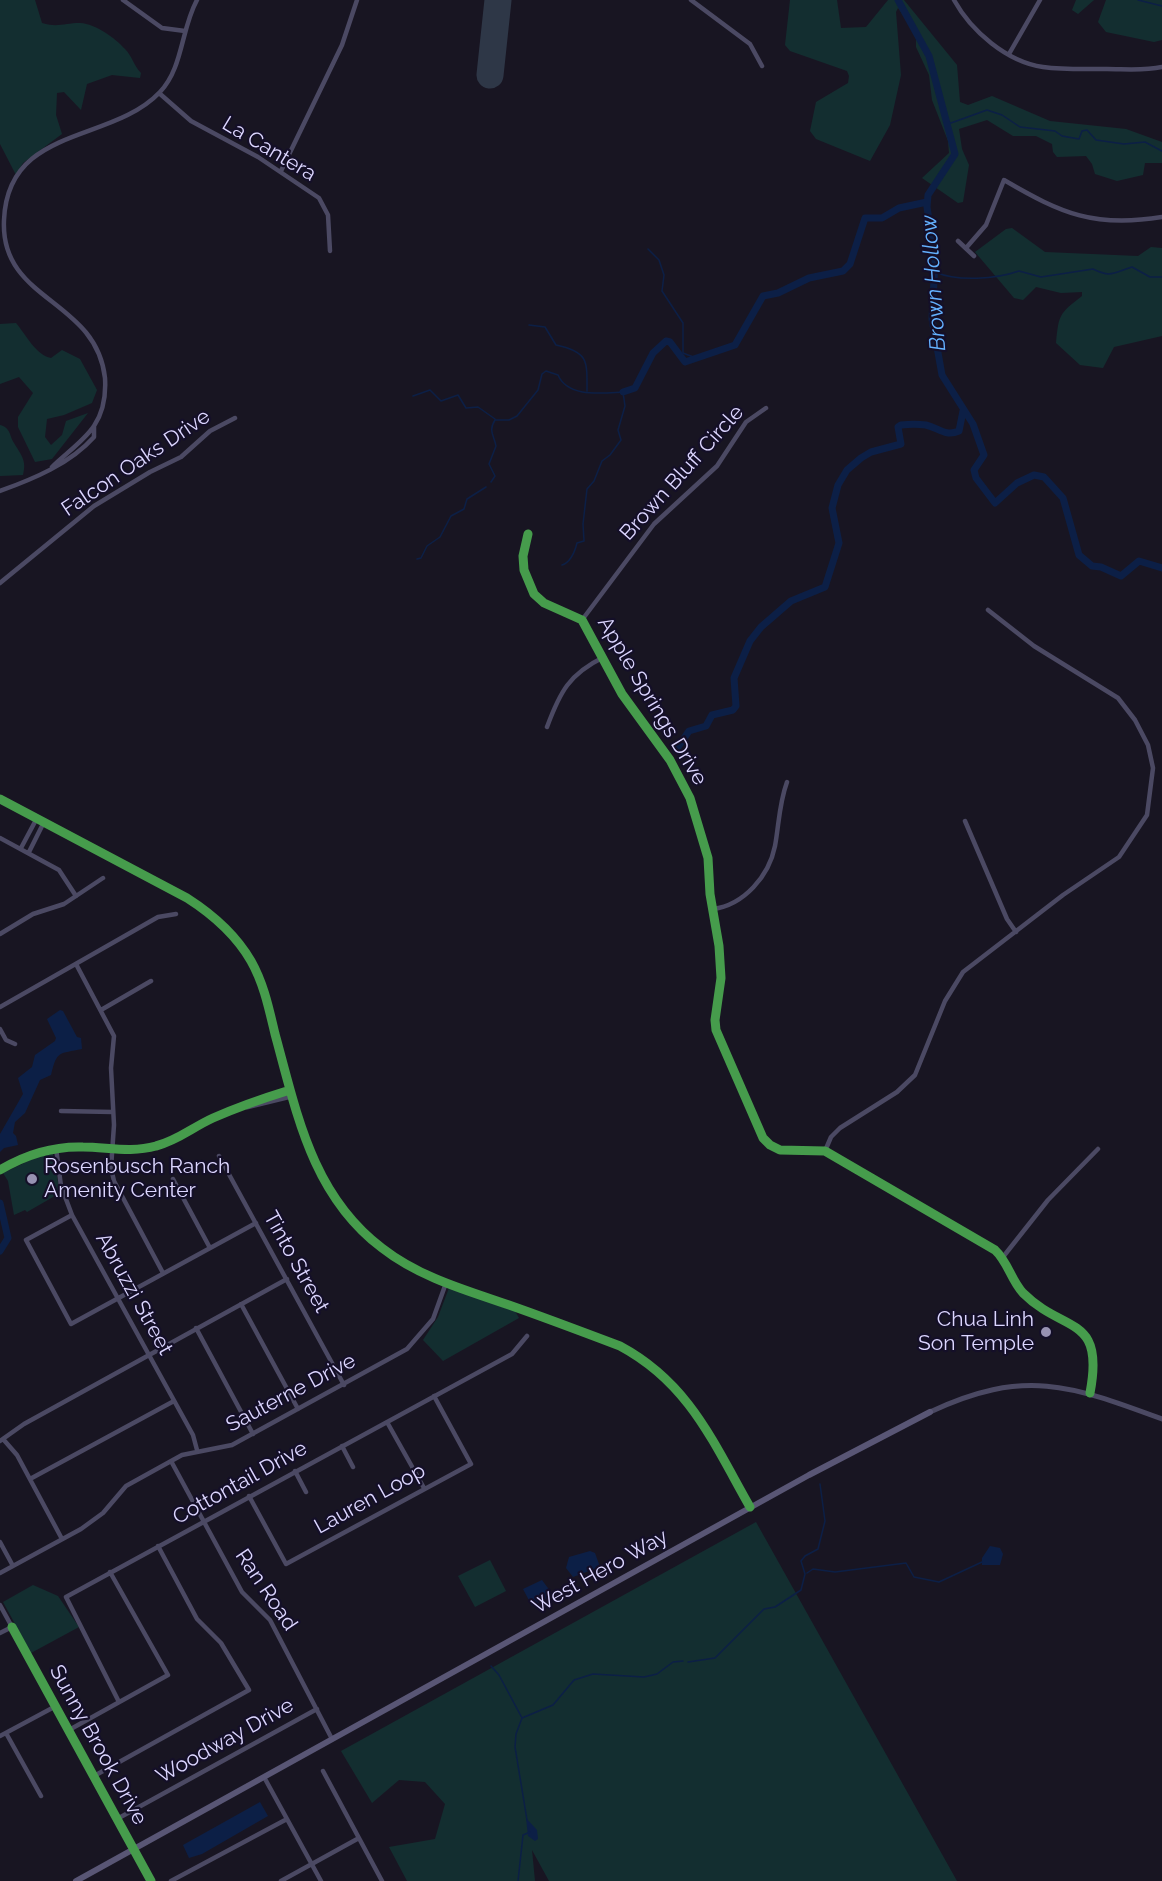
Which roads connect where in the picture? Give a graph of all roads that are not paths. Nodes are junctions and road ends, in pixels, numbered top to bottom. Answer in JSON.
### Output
{"nodes":[{"id":1,"x":123,"y":0,"type":"edge"},
{"id":2,"x":197,"y":0,"type":"edge"},
{"id":3,"x":357,"y":0,"type":"edge"},
{"id":4,"x":691,"y":0,"type":"edge"},
{"id":5,"x":954,"y":0,"type":"edge"},
{"id":6,"x":1040,"y":0,"type":"edge"},
{"id":7,"x":185,"y":31,"type":"junction"},
{"id":8,"x":1009,"y":54,"type":"junction"},
{"id":9,"x":762,"y":66,"type":"dead end"},
{"id":10,"x":1162,"y":68,"type":"edge"},
{"id":11,"x":159,"y":93,"type":"junction"},
{"id":12,"x":281,"y":171,"type":"junction"},
{"id":13,"x":1162,"y":217,"type":"edge"},
{"id":14,"x":958,"y":241,"type":"dead end"},
{"id":15,"x":966,"y":248,"type":"junction"},
{"id":16,"x":330,"y":251,"type":"dead end"},
{"id":17,"x":974,"y":256,"type":"dead end"},
{"id":18,"x":766,"y":408,"type":"dead end"},
{"id":19,"x":235,"y":418,"type":"dead end"},
{"id":20,"x":0,"y":491,"type":"edge"},
{"id":21,"x":528,"y":534,"type":"dead end"},
{"id":22,"x":0,"y":583,"type":"edge"},
{"id":23,"x":988,"y":610,"type":"dead end"},
{"id":24,"x":582,"y":620,"type":"junction"},
{"id":25,"x":604,"y":657,"type":"junction"},
{"id":26,"x":547,"y":728,"type":"dead end"},
{"id":27,"x":787,"y":782,"type":"dead end"},
{"id":28,"x":0,"y":799,"type":"edge"},
{"id":29,"x":37,"y":818,"type":"junction"},
{"id":30,"x":964,"y":821,"type":"dead end"},
{"id":31,"x":45,"y":822,"type":"junction"},
{"id":32,"x":0,"y":838,"type":"edge"},
{"id":33,"x":21,"y":848,"type":"junction"},
{"id":34,"x":29,"y":852,"type":"junction"},
{"id":35,"x":103,"y":878,"type":"dead end"},
{"id":36,"x":76,"y":896,"type":"junction"},
{"id":37,"x":713,"y":909,"type":"junction"},
{"id":38,"x":176,"y":914,"type":"dead end"},
{"id":39,"x":1016,"y":932,"type":"junction"},
{"id":40,"x":0,"y":934,"type":"edge"},
{"id":41,"x":76,"y":964,"type":"junction"},
{"id":42,"x":151,"y":981,"type":"dead end"},
{"id":43,"x":0,"y":1006,"type":"edge"},
{"id":44,"x":101,"y":1010,"type":"junction"},
{"id":45,"x":0,"y":1029,"type":"edge"},
{"id":46,"x":15,"y":1044,"type":"dead end"},
{"id":47,"x":291,"y":1093,"type":"junction"},
{"id":48,"x":62,"y":1111,"type":"dead end"},
{"id":49,"x":114,"y":1112,"type":"junction"},
{"id":50,"x":56,"y":1148,"type":"junction"},
{"id":51,"x":112,"y":1149,"type":"junction"},
{"id":52,"x":1098,"y":1149,"type":"dead end"},
{"id":53,"x":825,"y":1151,"type":"junction"},
{"id":54,"x":219,"y":1156,"type":"dead end"},
{"id":55,"x":0,"y":1170,"type":"edge"},
{"id":56,"x":172,"y":1179,"type":"dead end"},
{"id":57,"x":72,"y":1215,"type":"junction"},
{"id":58,"x":256,"y":1223,"type":"junction"},
{"id":59,"x":210,"y":1248,"type":"junction"},
{"id":60,"x":1003,"y":1257,"type":"junction"},
{"id":61,"x":163,"y":1273,"type":"junction"},
{"id":62,"x":287,"y":1279,"type":"junction"},
{"id":63,"x":447,"y":1283,"type":"junction"},
{"id":64,"x":117,"y":1298,"type":"junction"},
{"id":65,"x":241,"y":1304,"type":"junction"},
{"id":66,"x":196,"y":1328,"type":"junction"},
{"id":67,"x":527,"y":1336,"type":"dead end"},
{"id":68,"x":148,"y":1354,"type":"junction"},
{"id":69,"x":344,"y":1385,"type":"junction"},
{"id":70,"x":1090,"y":1393,"type":"junction"},
{"id":71,"x":434,"y":1396,"type":"junction"},
{"id":72,"x":174,"y":1401,"type":"junction"},
{"id":73,"x":298,"y":1409,"type":"junction"},
{"id":74,"x":930,"y":1412,"type":"joint"},
{"id":75,"x":1162,"y":1419,"type":"edge"},
{"id":76,"x":387,"y":1422,"type":"junction"},
{"id":77,"x":253,"y":1434,"type":"junction"},
{"id":78,"x":1,"y":1440,"type":"edge"},
{"id":79,"x":342,"y":1446,"type":"junction"},
{"id":80,"x":198,"y":1450,"type":"junction"},
{"id":81,"x":171,"y":1461,"type":"junction"},
{"id":82,"x":353,"y":1467,"type":"dead end"},
{"id":83,"x":295,"y":1471,"type":"junction"},
{"id":84,"x":30,"y":1479,"type":"junction"},
{"id":85,"x":424,"y":1488,"type":"junction"},
{"id":86,"x":306,"y":1492,"type":"dead end"},
{"id":87,"x":249,"y":1496,"type":"junction"},
{"id":88,"x":750,"y":1507,"type":"junction"},
{"id":89,"x":204,"y":1521,"type":"junction"},
{"id":90,"x":62,"y":1539,"type":"junction"},
{"id":91,"x":0,"y":1542,"type":"edge"},
{"id":92,"x":158,"y":1546,"type":"junction"},
{"id":93,"x":13,"y":1566,"type":"junction"},
{"id":94,"x":110,"y":1572,"type":"junction"},
{"id":95,"x":0,"y":1573,"type":"edge"},
{"id":96,"x":0,"y":1605,"type":"edge"},
{"id":97,"x":12,"y":1627,"type":"junction"},
{"id":98,"x":0,"y":1633,"type":"edge"},
{"id":99,"x":119,"y":1702,"type":"junction"},
{"id":100,"x":56,"y":1706,"type":"junction"},
{"id":101,"x":316,"y":1709,"type":"junction"},
{"id":102,"x":69,"y":1730,"type":"junction"},
{"id":103,"x":6,"y":1733,"type":"junction"},
{"id":104,"x":0,"y":1736,"type":"edge"},
{"id":105,"x":332,"y":1739,"type":"junction"},
{"id":106,"x":323,"y":1771,"type":"dead end"},
{"id":107,"x":94,"y":1776,"type":"junction"},
{"id":108,"x":264,"y":1777,"type":"junction"},
{"id":109,"x":41,"y":1796,"type":"dead end"},
{"id":110,"x":117,"y":1819,"type":"junction"},
{"id":111,"x":287,"y":1819,"type":"junction"},
{"id":112,"x":359,"y":1838,"type":"junction"},
{"id":113,"x":134,"y":1849,"type":"junction"},
{"id":114,"x":312,"y":1864,"type":"junction"},
{"id":115,"x":76,"y":1881,"type":"edge"},
{"id":116,"x":151,"y":1881,"type":"edge"},
{"id":117,"x":171,"y":1881,"type":"edge"},
{"id":118,"x":281,"y":1881,"type":"edge"},
{"id":119,"x":321,"y":1881,"type":"edge"},
{"id":120,"x":382,"y":1881,"type":"edge"}],
"edges":[{"from":1,"to":7,"type":"street"},
{"from":2,"to":7,"type":"street"},
{"from":3,"to":12,"type":"street"},
{"from":4,"to":9,"type":"street"},
{"from":5,"to":8,"type":"street"},
{"from":6,"to":8,"type":"street"},
{"from":7,"to":11,"type":"street"},
{"from":8,"to":10,"type":"street"},
{"from":11,"to":12,"type":"street","name":"La Cantera"},
{"from":11,"to":20,"type":"street"},
{"from":12,"to":16,"type":"street","name":"La Cantera"},
{"from":13,"to":15,"type":"street"},
{"from":14,"to":15,"type":"street"},
{"from":15,"to":17,"type":"street"},
{"from":18,"to":24,"type":"street","name":"Brown Bluff Circle"},
{"from":19,"to":22,"type":"street","name":"Falcon Oaks Drive"},
{"from":21,"to":24,"type":"street","name":"Apple Springs Drive"},
{"from":23,"to":39,"type":"street"},
{"from":24,"to":25,"type":"street","name":"Apple Springs Drive"},
{"from":25,"to":26,"type":"street"},
{"from":25,"to":37,"type":"street","name":"Apple Springs Drive"},
{"from":27,"to":37,"type":"street"},
{"from":28,"to":29,"type":"street"},
{"from":29,"to":31,"type":"street"},
{"from":29,"to":33,"type":"street"},
{"from":30,"to":39,"type":"street"},
{"from":31,"to":34,"type":"street"},
{"from":31,"to":47,"type":"street"},
{"from":32,"to":33,"type":"street"},
{"from":33,"to":34,"type":"street"},
{"from":34,"to":36,"type":"street"},
{"from":35,"to":36,"type":"street"},
{"from":36,"to":40,"type":"street"},
{"from":37,"to":53,"type":"street","name":"Apple Springs Drive"},
{"from":38,"to":41,"type":"street"},
{"from":39,"to":53,"type":"street"},
{"from":41,"to":43,"type":"street"},
{"from":41,"to":44,"type":"street"},
{"from":42,"to":44,"type":"street"},
{"from":44,"to":49,"type":"street"},
{"from":45,"to":46,"type":"street"},
{"from":47,"to":51,"type":"street"},
{"from":47,"to":63,"type":"street"},
{"from":48,"to":49,"type":"street"},
{"from":49,"to":51,"type":"street"},
{"from":50,"to":51,"type":"street"},
{"from":50,"to":55,"type":"street"},
{"from":50,"to":57,"type":"street","name":"Abruzzi Street"},
{"from":51,"to":61,"type":"street"},
{"from":52,"to":60,"type":"street"},
{"from":53,"to":60,"type":"street","name":"Apple Springs Drive"},
{"from":54,"to":58,"type":"street","name":"Tinto Street"},
{"from":56,"to":59,"type":"street"},
{"from":57,"to":64,"type":"street","name":"Abruzzi Street"},
{"from":57,"to":64,"type":"street"},
{"from":58,"to":59,"type":"street"},
{"from":58,"to":62,"type":"street","name":"Tinto Street"},
{"from":59,"to":61,"type":"street"},
{"from":60,"to":70,"type":"street","name":"Apple Springs Drive"},
{"from":61,"to":64,"type":"street"},
{"from":62,"to":65,"type":"street"},
{"from":62,"to":69,"type":"street","name":"Tinto Street"},
{"from":63,"to":69,"type":"street","name":"Sauterne Drive"},
{"from":63,"to":88,"type":"street"},
{"from":64,"to":68,"type":"street","name":"Abruzzi Street"},
{"from":65,"to":66,"type":"street"},
{"from":65,"to":73,"type":"street"},
{"from":66,"to":68,"type":"street"},
{"from":66,"to":77,"type":"street"},
{"from":67,"to":71,"type":"street","name":"Cottontail Drive"},
{"from":68,"to":72,"type":"street","name":"Abruzzi Street"},
{"from":68,"to":78,"type":"street"},
{"from":69,"to":73,"type":"street","name":"Sauterne Drive"},
{"from":70,"to":74,"type":"street","name":"West Hero Way"},
{"from":70,"to":75,"type":"street","name":"West Hero Way"},
{"from":71,"to":76,"type":"street","name":"Cottontail Drive"},
{"from":71,"to":85,"type":"street","name":"Lauren Loop"},
{"from":72,"to":80,"type":"street","name":"Abruzzi Street"},
{"from":72,"to":84,"type":"street"},
{"from":73,"to":77,"type":"street","name":"Sauterne Drive"},
{"from":74,"to":88,"type":"main road","name":"West Hero Way"},
{"from":76,"to":79,"type":"street","name":"Cottontail Drive"},
{"from":76,"to":85,"type":"street"},
{"from":77,"to":80,"type":"street","name":"Sauterne Drive"},
{"from":78,"to":84,"type":"street"},
{"from":79,"to":82,"type":"street"},
{"from":79,"to":83,"type":"street","name":"Cottontail Drive"},
{"from":80,"to":81,"type":"street","name":"Sauterne Drive"},
{"from":81,"to":89,"type":"street","name":"Ran Road"},
{"from":81,"to":90,"type":"street","name":"Sauterne Drive"},
{"from":83,"to":86,"type":"street"},
{"from":83,"to":87,"type":"street","name":"Cottontail Drive"},
{"from":84,"to":90,"type":"street"},
{"from":85,"to":87,"type":"street","name":"Lauren Loop"},
{"from":87,"to":89,"type":"street","name":"Cottontail Drive"},
{"from":88,"to":105,"type":"main road","name":"West Hero Way"},
{"from":89,"to":92,"type":"street","name":"Cottontail Drive"},
{"from":89,"to":101,"type":"street","name":"Ran Road"},
{"from":90,"to":93,"type":"street","name":"Sauterne Drive"},
{"from":91,"to":93,"type":"street"},
{"from":92,"to":94,"type":"street","name":"Cottontail Drive"},
{"from":92,"to":107,"type":"street"},
{"from":93,"to":95,"type":"street","name":"Sauterne Drive"},
{"from":94,"to":99,"type":"street","name":"Cottontail Drive"},
{"from":94,"to":99,"type":"street"},
{"from":96,"to":97,"type":"street","name":"Sunny Brook Drive"},
{"from":97,"to":98,"type":"street"},
{"from":97,"to":100,"type":"street","name":"Sunny Brook Drive"},
{"from":99,"to":102,"type":"street"},
{"from":100,"to":102,"type":"street","name":"Sunny Brook Drive"},
{"from":100,"to":103,"type":"street"},
{"from":101,"to":105,"type":"street","name":"Ran Road"},
{"from":101,"to":110,"type":"street","name":"Woodway Drive"},
{"from":102,"to":107,"type":"street","name":"Sunny Brook Drive"},
{"from":103,"to":104,"type":"street"},
{"from":103,"to":109,"type":"street"},
{"from":105,"to":108,"type":"main road","name":"West Hero Way"},
{"from":106,"to":112,"type":"street"},
{"from":107,"to":110,"type":"street","name":"Sunny Brook Drive"},
{"from":108,"to":111,"type":"street"},
{"from":108,"to":113,"type":"main road","name":"West Hero Way"},
{"from":110,"to":113,"type":"street","name":"Sunny Brook Drive"},
{"from":111,"to":114,"type":"street"},
{"from":111,"to":117,"type":"street"},
{"from":112,"to":114,"type":"street"},
{"from":112,"to":120,"type":"street"},
{"from":113,"to":115,"type":"main road","name":"West Hero Way"},
{"from":113,"to":116,"type":"street","name":"Sunny Brook Drive"},
{"from":114,"to":118,"type":"street"},
{"from":114,"to":119,"type":"street"}]}
